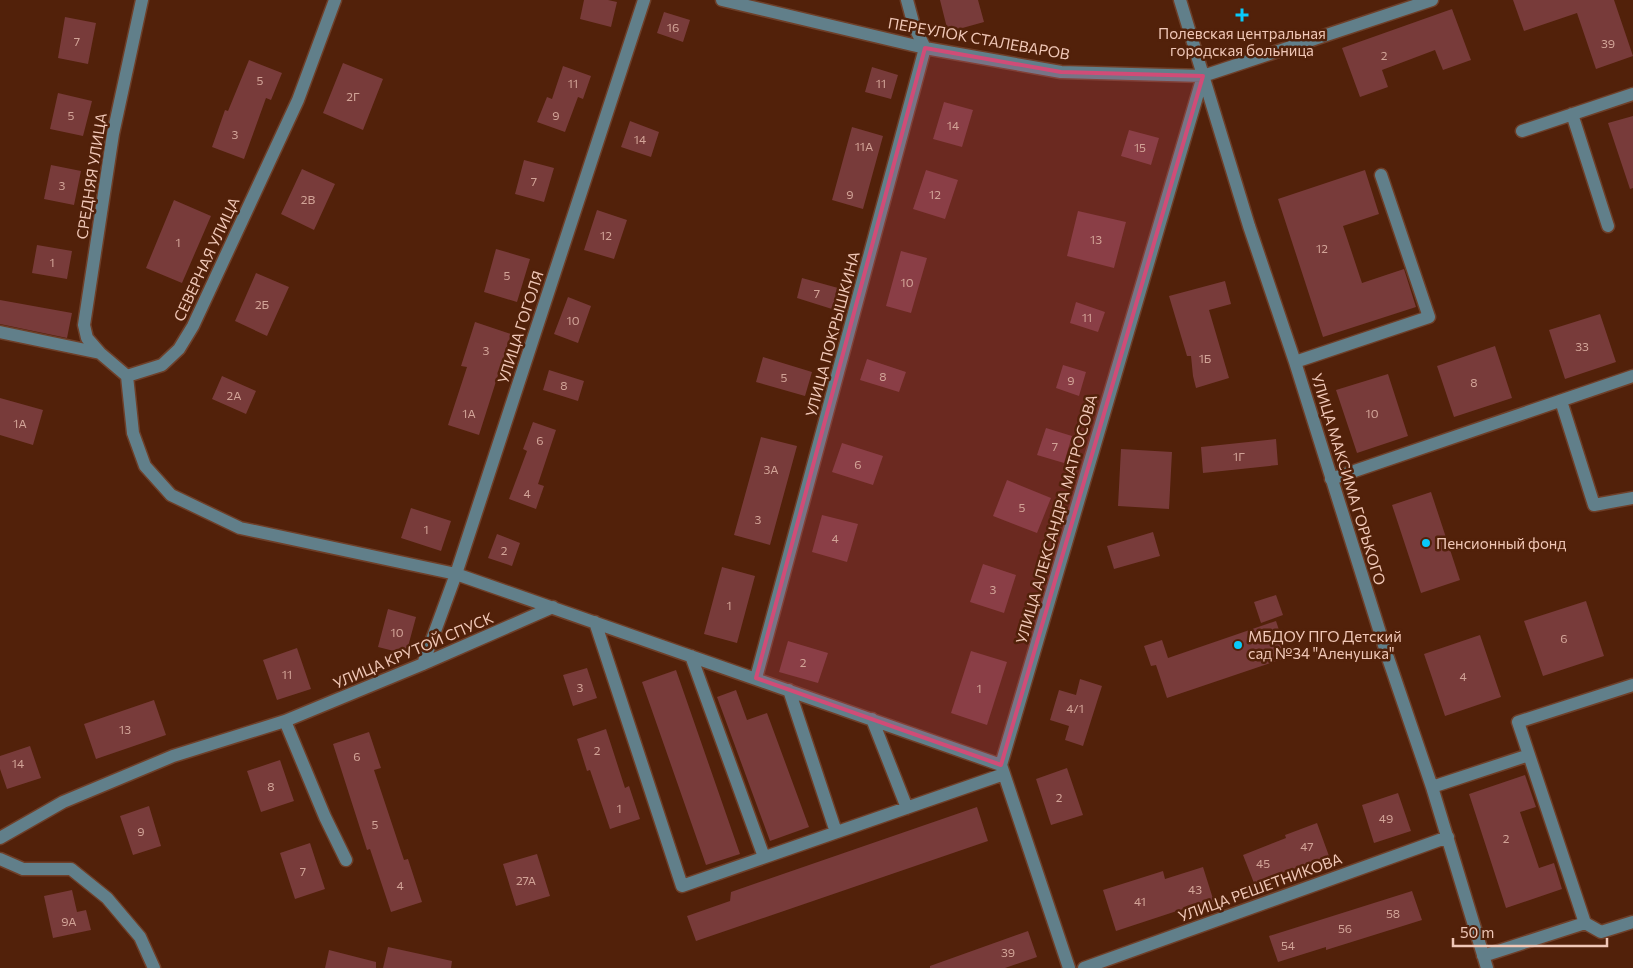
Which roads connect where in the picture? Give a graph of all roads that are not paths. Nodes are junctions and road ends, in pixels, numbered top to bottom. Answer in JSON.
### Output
{"nodes":[{"id":1,"x":142,"y":0,"type":"edge"},
{"id":2,"x":335,"y":0,"type":"edge"},
{"id":3,"x":644,"y":0,"type":"edge"},
{"id":4,"x":722,"y":0,"type":"edge"},
{"id":5,"x":907,"y":0,"type":"edge"},
{"id":6,"x":1180,"y":0,"type":"edge"},
{"id":7,"x":1432,"y":0,"type":"edge"},
{"id":8,"x":926,"y":48,"type":"junction"},
{"id":9,"x":1203,"y":76,"type":"junction"},
{"id":10,"x":1633,"y":94,"type":"edge"},
{"id":11,"x":1572,"y":114,"type":"junction"},
{"id":12,"x":1522,"y":131,"type":"dead end"},
{"id":13,"x":1381,"y":174,"type":"dead end"},
{"id":14,"x":1608,"y":226,"type":"dead end"},
{"id":15,"x":0,"y":332,"type":"edge"},
{"id":16,"x":100,"y":353,"type":"junction"},
{"id":17,"x":1295,"y":362,"type":"junction"},
{"id":18,"x":127,"y":376,"type":"junction"},
{"id":19,"x":1633,"y":376,"type":"edge"},
{"id":20,"x":1561,"y":401,"type":"junction"},
{"id":21,"x":1331,"y":480,"type":"junction"},
{"id":22,"x":1633,"y":498,"type":"edge"},
{"id":23,"x":456,"y":574,"type":"junction"},
{"id":24,"x":553,"y":607,"type":"junction"},
{"id":25,"x":595,"y":622,"type":"junction"},
{"id":26,"x":691,"y":656,"type":"junction"},
{"id":27,"x":423,"y":664,"type":"junction"},
{"id":28,"x":756,"y":678,"type":"junction"},
{"id":29,"x":1633,"y":685,"type":"edge"},
{"id":30,"x":789,"y":690,"type":"junction"},
{"id":31,"x":872,"y":719,"type":"junction"},
{"id":32,"x":285,"y":721,"type":"junction"},
{"id":33,"x":1529,"y":755,"type":"junction"},
{"id":34,"x":1003,"y":769,"type":"junction"},
{"id":35,"x":1432,"y":787,"type":"junction"},
{"id":36,"x":907,"y":808,"type":"junction"},
{"id":37,"x":836,"y":832,"type":"junction"},
{"id":38,"x":1448,"y":837,"type":"junction"},
{"id":39,"x":0,"y":838,"type":"edge"},
{"id":40,"x":764,"y":857,"type":"junction"},
{"id":41,"x":0,"y":859,"type":"edge"},
{"id":42,"x":346,"y":860,"type":"dead end"},
{"id":43,"x":1633,"y":922,"type":"edge"},
{"id":44,"x":1585,"y":923,"type":"junction"},
{"id":45,"x":1485,"y":962,"type":"edge"},
{"id":46,"x":154,"y":968,"type":"edge"},
{"id":47,"x":1069,"y":968,"type":"edge"},
{"id":48,"x":1084,"y":968,"type":"edge"}],
"edges":[{"from":1,"to":16,"type":"street","name":"СРЕДНЯЯ УЛИЦА"},
{"from":2,"to":18,"type":"street","name":"СЕВЕРНАЯ УЛИЦА"},
{"from":3,"to":23,"type":"street","name":"УЛИЦА ГОГОЛЯ"},
{"from":4,"to":8,"type":"street","name":"ПЕРЕУЛОК СТАЛЕВАРОВ"},
{"from":5,"to":8,"type":"street"},
{"from":6,"to":9,"type":"street","name":"УЛИЦА МАКСИМА ГОРЬКОГО"},
{"from":7,"to":9,"type":"street","name":"ПЕРЕУЛОК СТАЛЕВАРОВ"},
{"from":8,"to":9,"type":"street","name":"ПЕРЕУЛОК СТАЛЕВАРОВ"},
{"from":8,"to":28,"type":"street","name":"УЛИЦА ПОКРЫШКИНА"},
{"from":9,"to":17,"type":"street","name":"УЛИЦА МАКСИМА ГОРЬКОГО"},
{"from":9,"to":34,"type":"street","name":"УЛИЦА АЛЕКСАНДРА МАТРОСОВА"},
{"from":10,"to":11,"type":"street"},
{"from":11,"to":12,"type":"street"},
{"from":11,"to":14,"type":"street"},
{"from":13,"to":17,"type":"street"},
{"from":15,"to":16,"type":"street"},
{"from":16,"to":18,"type":"street"},
{"from":17,"to":21,"type":"street","name":"УЛИЦА МАКСИМА ГОРЬКОГО"},
{"from":18,"to":23,"type":"street"},
{"from":19,"to":20,"type":"street"},
{"from":20,"to":21,"type":"street"},
{"from":20,"to":22,"type":"street"},
{"from":21,"to":35,"type":"street","name":"УЛИЦА МАКСИМА ГОРЬКОГО"},
{"from":23,"to":24,"type":"street"},
{"from":23,"to":27,"type":"street","name":"УЛИЦА ГОГОЛЯ"},
{"from":24,"to":25,"type":"street"},
{"from":24,"to":27,"type":"street","name":"УЛИЦА КРУТОЙ СПУСК"},
{"from":25,"to":26,"type":"street"},
{"from":25,"to":40,"type":"street"},
{"from":26,"to":28,"type":"street"},
{"from":26,"to":40,"type":"street"},
{"from":27,"to":32,"type":"street","name":"УЛИЦА КРУТОЙ СПУСК"},
{"from":28,"to":30,"type":"street"},
{"from":29,"to":33,"type":"street"},
{"from":30,"to":31,"type":"street"},
{"from":30,"to":37,"type":"street"},
{"from":31,"to":34,"type":"street"},
{"from":31,"to":36,"type":"street"},
{"from":32,"to":39,"type":"street","name":"УЛИЦА КРУТОЙ СПУСК"},
{"from":32,"to":42,"type":"street"},
{"from":33,"to":35,"type":"street"},
{"from":33,"to":44,"type":"street"},
{"from":34,"to":36,"type":"street"},
{"from":34,"to":47,"type":"street"},
{"from":35,"to":38,"type":"street","name":"УЛИЦА МАКСИМА ГОРЬКОГО"},
{"from":36,"to":37,"type":"street"},
{"from":37,"to":40,"type":"street"},
{"from":38,"to":45,"type":"street","name":"УЛИЦА МАКСИМА ГОРЬКОГО"},
{"from":38,"to":48,"type":"street","name":"УЛИЦА РЕШЕТНИКОВА"},
{"from":41,"to":46,"type":"street"},
{"from":43,"to":44,"type":"street"},
{"from":44,"to":45,"type":"street"}]}
